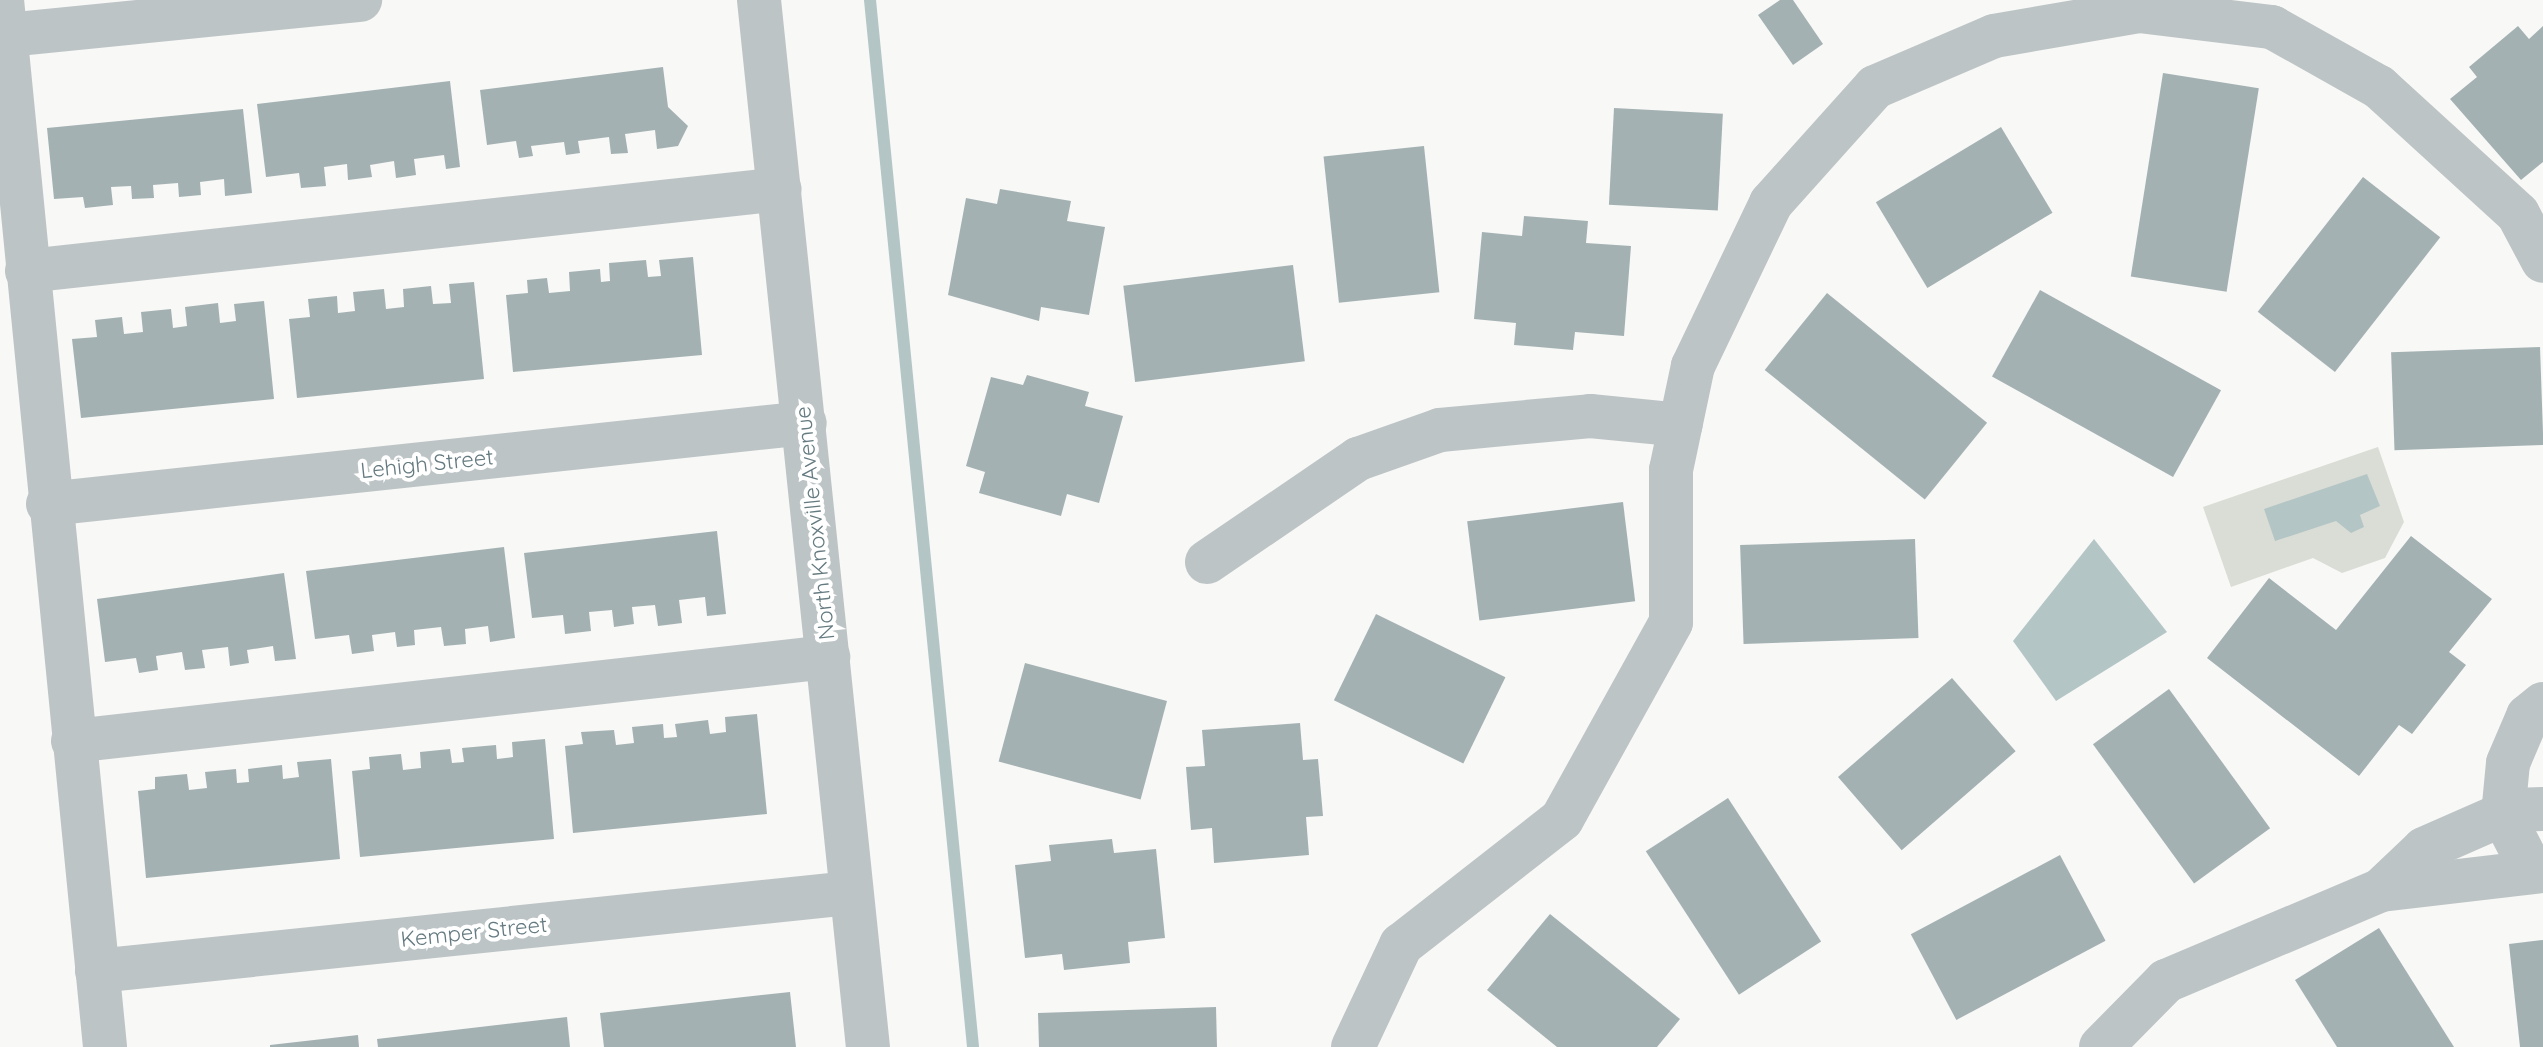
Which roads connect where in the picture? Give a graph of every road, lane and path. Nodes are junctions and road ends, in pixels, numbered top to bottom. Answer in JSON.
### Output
{"nodes":[{"id":1,"x":360,"y":0,"type":"edge"},
{"id":2,"x":759,"y":0,"type":"edge"},
{"id":3,"x":4,"y":18,"type":"edge"},
{"id":4,"x":780,"y":189,"type":"junction"},
{"id":5,"x":2543,"y":261,"type":"edge"},
{"id":6,"x":27,"y":271,"type":"junction"},
{"id":7,"x":805,"y":423,"type":"junction"},
{"id":8,"x":1681,"y":425,"type":"junction"},
{"id":9,"x":48,"y":504,"type":"junction"},
{"id":10,"x":1207,"y":562,"type":"dead end"},
{"id":11,"x":828,"y":657,"type":"junction"},
{"id":12,"x":2543,"y":704,"type":"edge"},
{"id":13,"x":73,"y":741,"type":"junction"},
{"id":14,"x":2523,"y":812,"type":"edge"},
{"id":15,"x":2538,"y":871,"type":"edge"},
{"id":16,"x":2381,"y":890,"type":"junction"},
{"id":17,"x":851,"y":893,"type":"junction"},
{"id":18,"x":97,"y":971,"type":"junction"},
{"id":19,"x":105,"y":1047,"type":"edge"},
{"id":20,"x":868,"y":1047,"type":"edge"},
{"id":21,"x":1353,"y":1047,"type":"edge"},
{"id":22,"x":2101,"y":1047,"type":"edge"}],
"edges":[{"from":1,"to":3,"type":"street"},
{"from":2,"to":4,"type":"street","name":"North Knoxville Avenue"},
{"from":3,"to":6,"type":"street"},
{"from":4,"to":6,"type":"street"},
{"from":4,"to":7,"type":"street","name":"North Knoxville Avenue"},
{"from":5,"to":8,"type":"street"},
{"from":6,"to":9,"type":"street"},
{"from":7,"to":9,"type":"street","name":"Lehigh Street"},
{"from":7,"to":11,"type":"street","name":"North Knoxville Avenue"},
{"from":8,"to":10,"type":"street"},
{"from":8,"to":21,"type":"street"},
{"from":9,"to":13,"type":"street"},
{"from":11,"to":13,"type":"street"},
{"from":11,"to":17,"type":"street","name":"North Knoxville Avenue"},
{"from":12,"to":14,"type":"street"},
{"from":13,"to":18,"type":"street"},
{"from":14,"to":15,"type":"street"},
{"from":14,"to":16,"type":"street"},
{"from":15,"to":16,"type":"street"},
{"from":16,"to":22,"type":"street"},
{"from":17,"to":18,"type":"street","name":"Kemper Street"},
{"from":17,"to":20,"type":"street","name":"North Knoxville Avenue"},
{"from":18,"to":19,"type":"street"}]}
